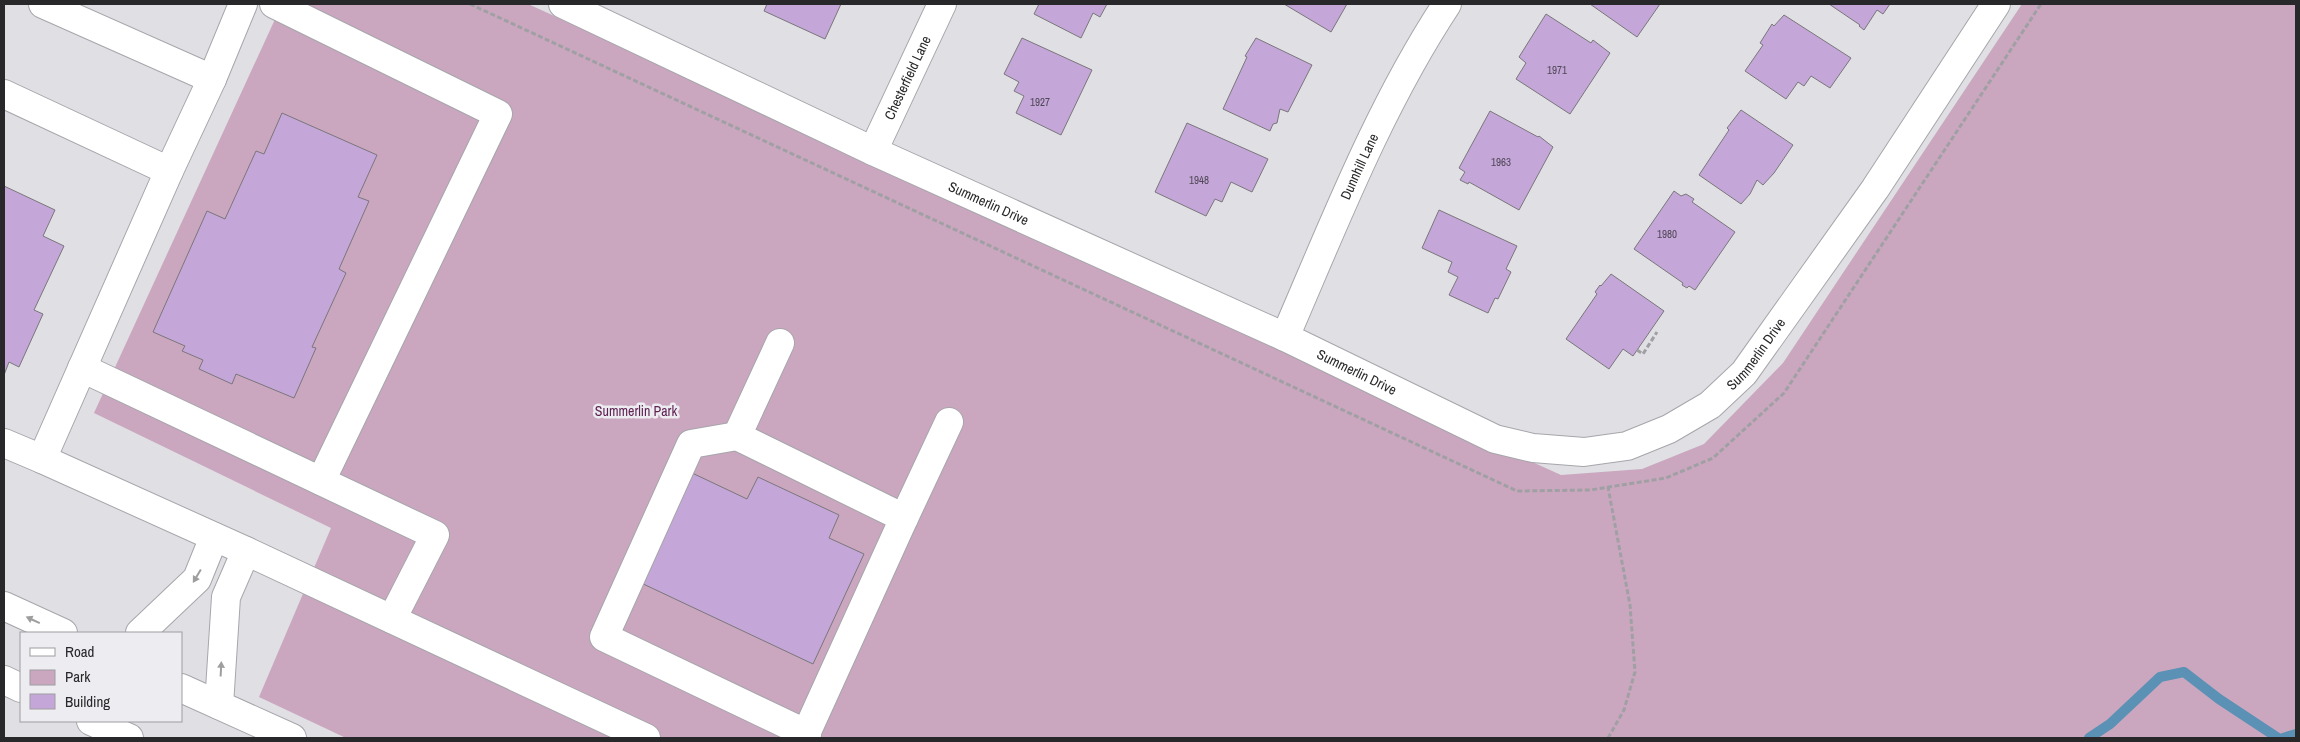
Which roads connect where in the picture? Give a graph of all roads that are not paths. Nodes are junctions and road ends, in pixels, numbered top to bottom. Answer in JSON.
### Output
{"nodes":[{"id":1,"x":43,"y":4,"type":"edge"},
{"id":2,"x":243,"y":4,"type":"edge"},
{"id":3,"x":274,"y":4,"type":"edge"},
{"id":4,"x":563,"y":4,"type":"edge"},
{"id":5,"x":942,"y":4,"type":"edge"},
{"id":6,"x":1447,"y":4,"type":"edge"},
{"id":7,"x":1996,"y":4,"type":"edge"},
{"id":8,"x":212,"y":79,"type":"junction"},
{"id":9,"x":4,"y":94,"type":"edge"},
{"id":10,"x":873,"y":151,"type":"junction"},
{"id":11,"x":169,"y":171,"type":"junction"},
{"id":12,"x":1285,"y":337,"type":"junction"},
{"id":13,"x":780,"y":343,"type":"dead end"},
{"id":14,"x":82,"y":368,"type":"junction"},
{"id":15,"x":949,"y":422,"type":"dead end"},
{"id":16,"x":737,"y":436,"type":"junction"},
{"id":17,"x":4,"y":443,"type":"edge"},
{"id":18,"x":42,"y":459,"type":"junction"},
{"id":19,"x":321,"y":481,"type":"junction"},
{"id":20,"x":904,"y":518,"type":"junction"},
{"id":21,"x":214,"y":537,"type":"junction"},
{"id":22,"x":246,"y":551,"type":"junction"},
{"id":23,"x":4,"y":606,"type":"edge"},
{"id":24,"x":392,"y":619,"type":"junction"},
{"id":25,"x":60,"y":632,"type":"edge"},
{"id":26,"x":141,"y":632,"type":"edge"},
{"id":27,"x":4,"y":680,"type":"edge"},
{"id":28,"x":20,"y":688,"type":"edge"},
{"id":29,"x":182,"y":688,"type":"edge"},
{"id":30,"x":219,"y":705,"type":"junction"},
{"id":31,"x":93,"y":722,"type":"edge"},
{"id":32,"x":805,"y":736,"type":"edge"},
{"id":33,"x":129,"y":738,"type":"edge"},
{"id":34,"x":292,"y":738,"type":"edge"},
{"id":35,"x":646,"y":738,"type":"edge"}],
"edges":[{"from":1,"to":8,"type":"street"},
{"from":2,"to":8,"type":"street"},
{"from":3,"to":19,"type":"street"},
{"from":4,"to":10,"type":"street","name":"Summerlin Drive"},
{"from":5,"to":10,"type":"street","name":"Chesterfield Lane"},
{"from":6,"to":12,"type":"street","name":"Dunnhill Lane"},
{"from":7,"to":12,"type":"street","name":"Summerlin Drive"},
{"from":8,"to":11,"type":"street"},
{"from":9,"to":11,"type":"street"},
{"from":10,"to":12,"type":"street","name":"Summerlin Drive"},
{"from":11,"to":14,"type":"street"},
{"from":13,"to":16,"type":"street"},
{"from":14,"to":18,"type":"street"},
{"from":14,"to":19,"type":"street"},
{"from":15,"to":20,"type":"street"},
{"from":16,"to":20,"type":"street"},
{"from":16,"to":32,"type":"street"},
{"from":17,"to":18,"type":"street"},
{"from":18,"to":21,"type":"street"},
{"from":19,"to":24,"type":"street"},
{"from":20,"to":32,"type":"street"},
{"from":21,"to":22,"type":"street"},
{"from":21,"to":26,"type":"street","one_way":true},
{"from":22,"to":24,"type":"street"},
{"from":30,"to":22,"type":"street","one_way":true},
{"from":25,"to":23,"type":"street","one_way":true},
{"from":24,"to":35,"type":"street"},
{"from":27,"to":28,"type":"street"},
{"from":29,"to":30,"type":"street"},
{"from":30,"to":34,"type":"street"},
{"from":31,"to":33,"type":"street"}]}
